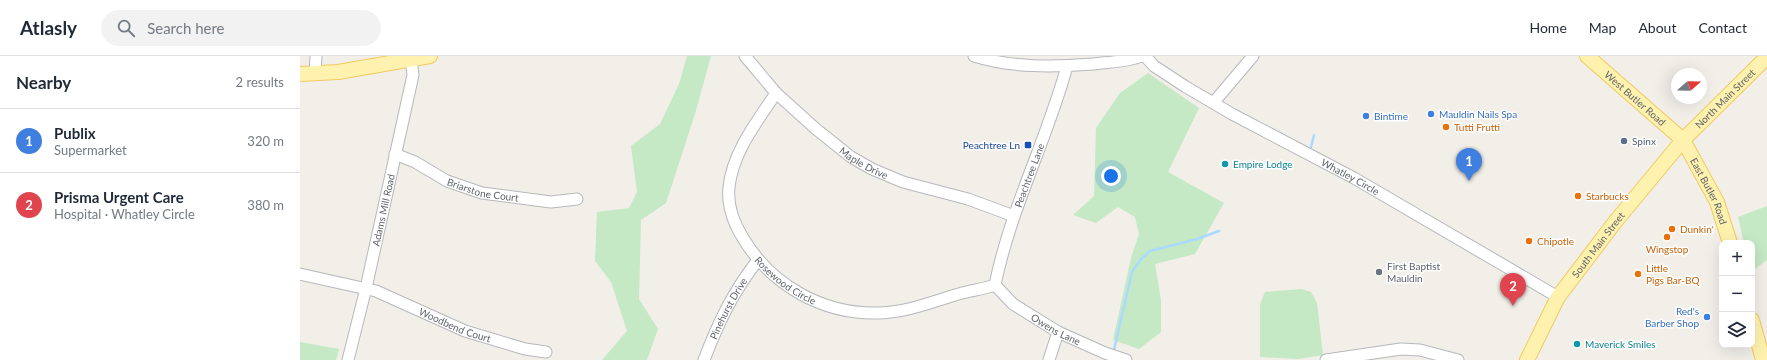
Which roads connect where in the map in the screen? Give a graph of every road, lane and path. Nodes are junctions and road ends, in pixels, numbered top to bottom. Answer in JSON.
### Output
{"nodes":[{"id":1,"x":316,"y":56,"type":"edge"},
{"id":2,"x":430,"y":56,"type":"edge"},
{"id":3,"x":744,"y":56,"type":"edge"},
{"id":4,"x":974,"y":56,"type":"edge"},
{"id":5,"x":1142,"y":56,"type":"edge"},
{"id":6,"x":1145,"y":56,"type":"edge"},
{"id":7,"x":1253,"y":56,"type":"edge"},
{"id":8,"x":1587,"y":56,"type":"edge"},
{"id":9,"x":1767,"y":57,"type":"edge"},
{"id":10,"x":411,"y":59,"type":"junction"},
{"id":11,"x":1067,"y":66,"type":"junction"},
{"id":12,"x":315,"y":73,"type":"junction"},
{"id":13,"x":300,"y":74,"type":"edge"},
{"id":14,"x":776,"y":93,"type":"junction"},
{"id":15,"x":1214,"y":102,"type":"junction"},
{"id":16,"x":1683,"y":140,"type":"junction"},
{"id":17,"x":395,"y":154,"type":"junction"},
{"id":18,"x":578,"y":199,"type":"dead end"},
{"id":19,"x":1014,"y":216,"type":"junction"},
{"id":20,"x":1729,"y":240,"type":"edge"},
{"id":21,"x":758,"y":260,"type":"junction"},
{"id":22,"x":300,"y":274,"type":"edge"},
{"id":23,"x":995,"y":285,"type":"junction"},
{"id":24,"x":366,"y":288,"type":"junction"},
{"id":25,"x":1558,"y":297,"type":"junction"},
{"id":26,"x":1755,"y":331,"type":"edge"},
{"id":27,"x":1058,"y":332,"type":"junction"},
{"id":28,"x":546,"y":352,"type":"dead end"},
{"id":29,"x":1382,"y":356,"type":"edge"},
{"id":30,"x":348,"y":360,"type":"edge"},
{"id":31,"x":704,"y":360,"type":"edge"},
{"id":32,"x":1049,"y":360,"type":"edge"},
{"id":33,"x":1126,"y":360,"type":"edge"},
{"id":34,"x":1326,"y":360,"type":"edge"},
{"id":35,"x":1458,"y":360,"type":"edge"},
{"id":36,"x":1527,"y":360,"type":"edge"},
{"id":37,"x":1763,"y":360,"type":"edge"}],
"edges":[{"from":1,"to":12,"type":"street"},
{"from":2,"to":10,"type":"main road"},
{"from":3,"to":14,"type":"street","name":"Maple Drive"},
{"from":4,"to":11,"type":"street"},
{"from":5,"to":11,"type":"street"},
{"from":6,"to":15,"type":"street","name":"Whatley Circle"},
{"from":7,"to":15,"type":"street"},
{"from":8,"to":16,"type":"main road","name":"West Butler Road"},
{"from":9,"to":16,"type":"main road","name":"North Main Street"},
{"from":10,"to":12,"type":"main road"},
{"from":10,"to":17,"type":"street","name":"Adams Mill Road"},
{"from":11,"to":19,"type":"street","name":"Peachtree Lane"},
{"from":12,"to":13,"type":"main road"},
{"from":14,"to":19,"type":"street","name":"Maple Drive"},
{"from":14,"to":21,"type":"street","name":"Rosewood Circle"},
{"from":15,"to":25,"type":"street","name":"Whatley Circle"},
{"from":16,"to":20,"type":"main road","name":"East Butler Road"},
{"from":16,"to":25,"type":"main road","name":"South Main Street"},
{"from":17,"to":18,"type":"street","name":"Briarstone Court"},
{"from":17,"to":24,"type":"street","name":"Adams Mill Road"},
{"from":19,"to":23,"type":"street","name":"Peachtree Lane"},
{"from":21,"to":23,"type":"street","name":"Rosewood Circle"},
{"from":21,"to":31,"type":"street","name":"Pinehurst Drive"},
{"from":22,"to":24,"type":"street","name":"Woodbend Court"},
{"from":23,"to":27,"type":"street","name":"Owens Lane"},
{"from":24,"to":28,"type":"street","name":"Woodbend Court"},
{"from":24,"to":30,"type":"street","name":"Adams Mill Road"},
{"from":25,"to":36,"type":"main road","name":"South Main Street"},
{"from":26,"to":37,"type":"main road"},
{"from":27,"to":32,"type":"street"},
{"from":27,"to":33,"type":"street","name":"Owens Lane"},
{"from":29,"to":34,"type":"street"},
{"from":29,"to":35,"type":"street"}]}
